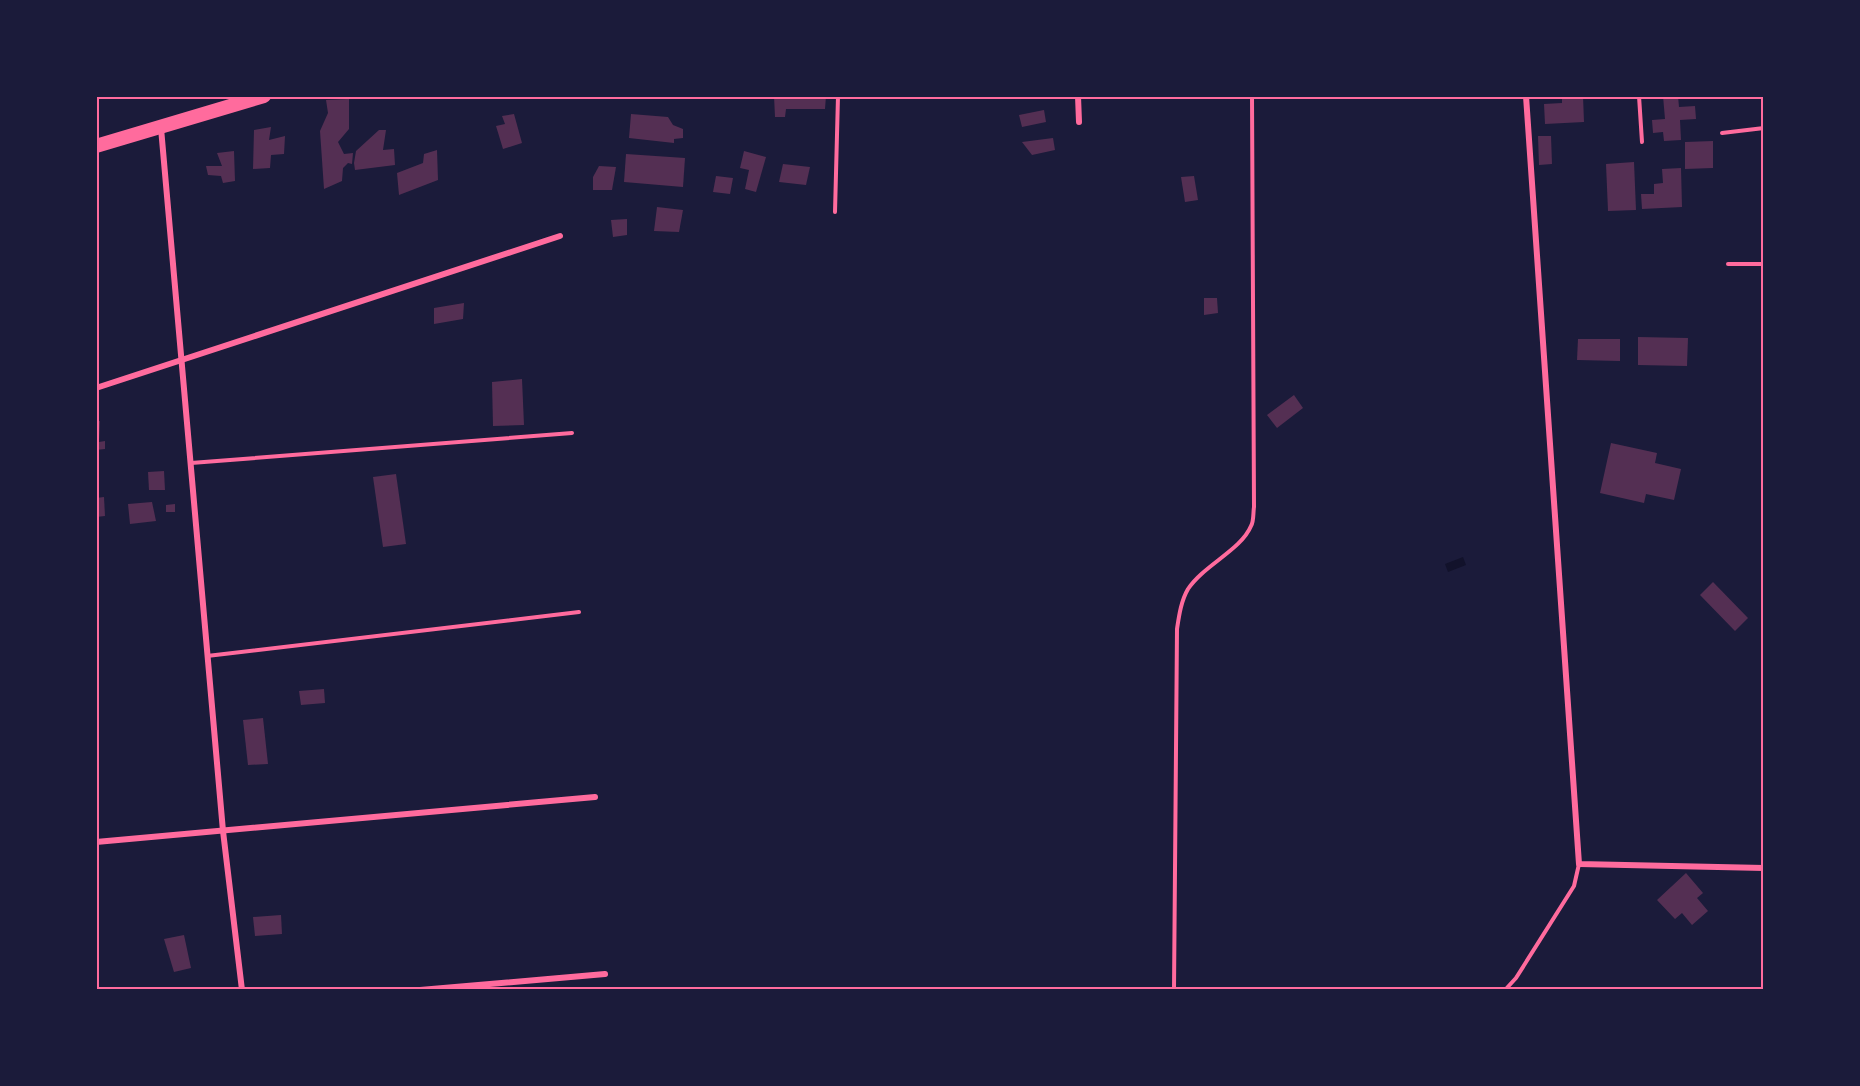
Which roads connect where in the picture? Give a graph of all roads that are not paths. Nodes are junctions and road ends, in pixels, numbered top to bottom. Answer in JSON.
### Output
{"nodes":[{"id":1,"x":264,"y":96,"type":"edge"},
{"id":2,"x":838,"y":96,"type":"edge"},
{"id":3,"x":1078,"y":96,"type":"edge"},
{"id":4,"x":1252,"y":96,"type":"edge"},
{"id":5,"x":1526,"y":96,"type":"edge"},
{"id":6,"x":1640,"y":96,"type":"edge"},
{"id":7,"x":1079,"y":122,"type":"dead end"},
{"id":8,"x":161,"y":126,"type":"junction"},
{"id":9,"x":1764,"y":128,"type":"edge"},
{"id":10,"x":1722,"y":133,"type":"dead end"},
{"id":11,"x":1642,"y":142,"type":"dead end"},
{"id":12,"x":96,"y":146,"type":"edge"},
{"id":13,"x":835,"y":212,"type":"dead end"},
{"id":14,"x":560,"y":236,"type":"dead end"},
{"id":15,"x":1728,"y":264,"type":"dead end"},
{"id":16,"x":1764,"y":264,"type":"edge"},
{"id":17,"x":183,"y":359,"type":"junction"},
{"id":18,"x":96,"y":388,"type":"edge"},
{"id":19,"x":572,"y":434,"type":"dead end"},
{"id":20,"x":191,"y":463,"type":"junction"},
{"id":21,"x":579,"y":612,"type":"dead end"},
{"id":22,"x":207,"y":656,"type":"junction"},
{"id":23,"x":595,"y":798,"type":"dead end"},
{"id":24,"x":223,"y":831,"type":"junction"},
{"id":25,"x":96,"y":842,"type":"edge"},
{"id":26,"x":1579,"y":864,"type":"junction"},
{"id":27,"x":1764,"y":868,"type":"edge"},
{"id":28,"x":605,"y":974,"type":"dead end"},
{"id":29,"x":242,"y":990,"type":"edge"},
{"id":30,"x":420,"y":990,"type":"edge"},
{"id":31,"x":1174,"y":990,"type":"edge"},
{"id":32,"x":1505,"y":990,"type":"edge"}],
"edges":[{"from":1,"to":8,"type":"main road"},
{"from":2,"to":13,"type":"lane"},
{"from":3,"to":7,"type":"street"},
{"from":4,"to":31,"type":"lane"},
{"from":5,"to":26,"type":"street"},
{"from":6,"to":11,"type":"lane"},
{"from":8,"to":12,"type":"main road"},
{"from":8,"to":17,"type":"street"},
{"from":9,"to":10,"type":"lane"},
{"from":14,"to":17,"type":"street"},
{"from":15,"to":16,"type":"lane"},
{"from":17,"to":18,"type":"street"},
{"from":17,"to":20,"type":"street"},
{"from":19,"to":20,"type":"lane"},
{"from":20,"to":22,"type":"street"},
{"from":21,"to":22,"type":"lane"},
{"from":22,"to":24,"type":"street"},
{"from":23,"to":24,"type":"street"},
{"from":24,"to":25,"type":"street"},
{"from":24,"to":29,"type":"street"},
{"from":26,"to":27,"type":"street"},
{"from":26,"to":32,"type":"lane"},
{"from":28,"to":30,"type":"street"}]}
